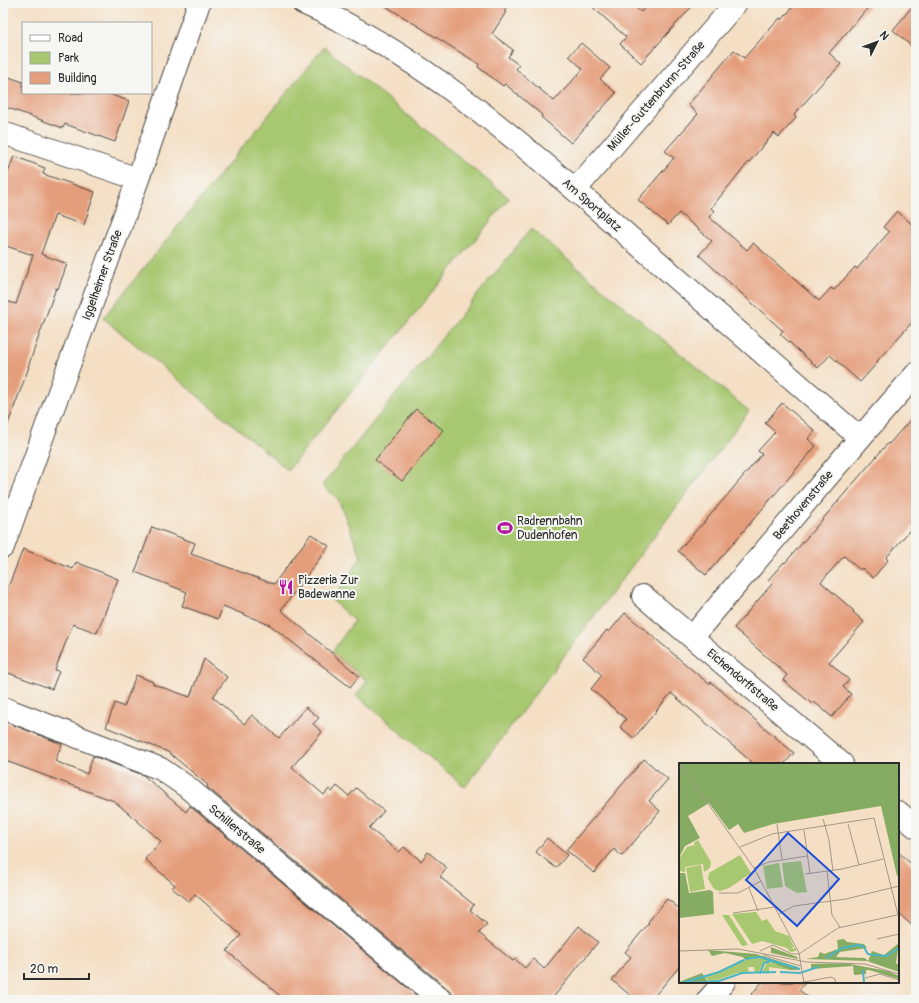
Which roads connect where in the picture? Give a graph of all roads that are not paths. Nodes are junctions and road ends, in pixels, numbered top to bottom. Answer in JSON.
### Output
{"nodes":[{"id":1,"x":199,"y":3,"type":"edge"},
{"id":2,"x":303,"y":3,"type":"edge"},
{"id":3,"x":736,"y":3,"type":"edge"},
{"id":4,"x":3,"y":133,"type":"edge"},
{"id":5,"x":138,"y":179,"type":"junction"},
{"id":6,"x":575,"y":190,"type":"junction"},
{"id":7,"x":916,"y":374,"type":"edge"},
{"id":8,"x":860,"y":438,"type":"junction"},
{"id":9,"x":3,"y":547,"type":"edge"},
{"id":10,"x":643,"y":596,"type":"dead end"},
{"id":11,"x":692,"y":637,"type":"junction"},
{"id":12,"x":3,"y":708,"type":"edge"},
{"id":13,"x":841,"y":763,"type":"edge"},
{"id":14,"x":899,"y":813,"type":"edge"},
{"id":15,"x":916,"y":827,"type":"edge"},
{"id":16,"x":723,"y":983,"type":"edge"},
{"id":17,"x":441,"y":1000,"type":"edge"},
{"id":18,"x":708,"y":1000,"type":"edge"}],
"edges":[{"from":1,"to":5,"type":"street","name":"Iggelheimer Straße"},
{"from":2,"to":6,"type":"street","name":"Am Sportplatz"},
{"from":3,"to":6,"type":"street","name":"Müller-Guttenbrunn-Straße"},
{"from":4,"to":5,"type":"street"},
{"from":5,"to":9,"type":"street","name":"Iggelheimer Straße"},
{"from":6,"to":8,"type":"street","name":"Am Sportplatz"},
{"from":7,"to":8,"type":"street","name":"Beethovenstraße"},
{"from":8,"to":11,"type":"street","name":"Beethovenstraße"},
{"from":10,"to":11,"type":"street","name":"Eichendorffstraße"},
{"from":11,"to":13,"type":"street","name":"Eichendorffstraße"},
{"from":12,"to":17,"type":"street","name":"Schillerstraße"},
{"from":14,"to":15,"type":"street"},
{"from":16,"to":18,"type":"street"}]}
